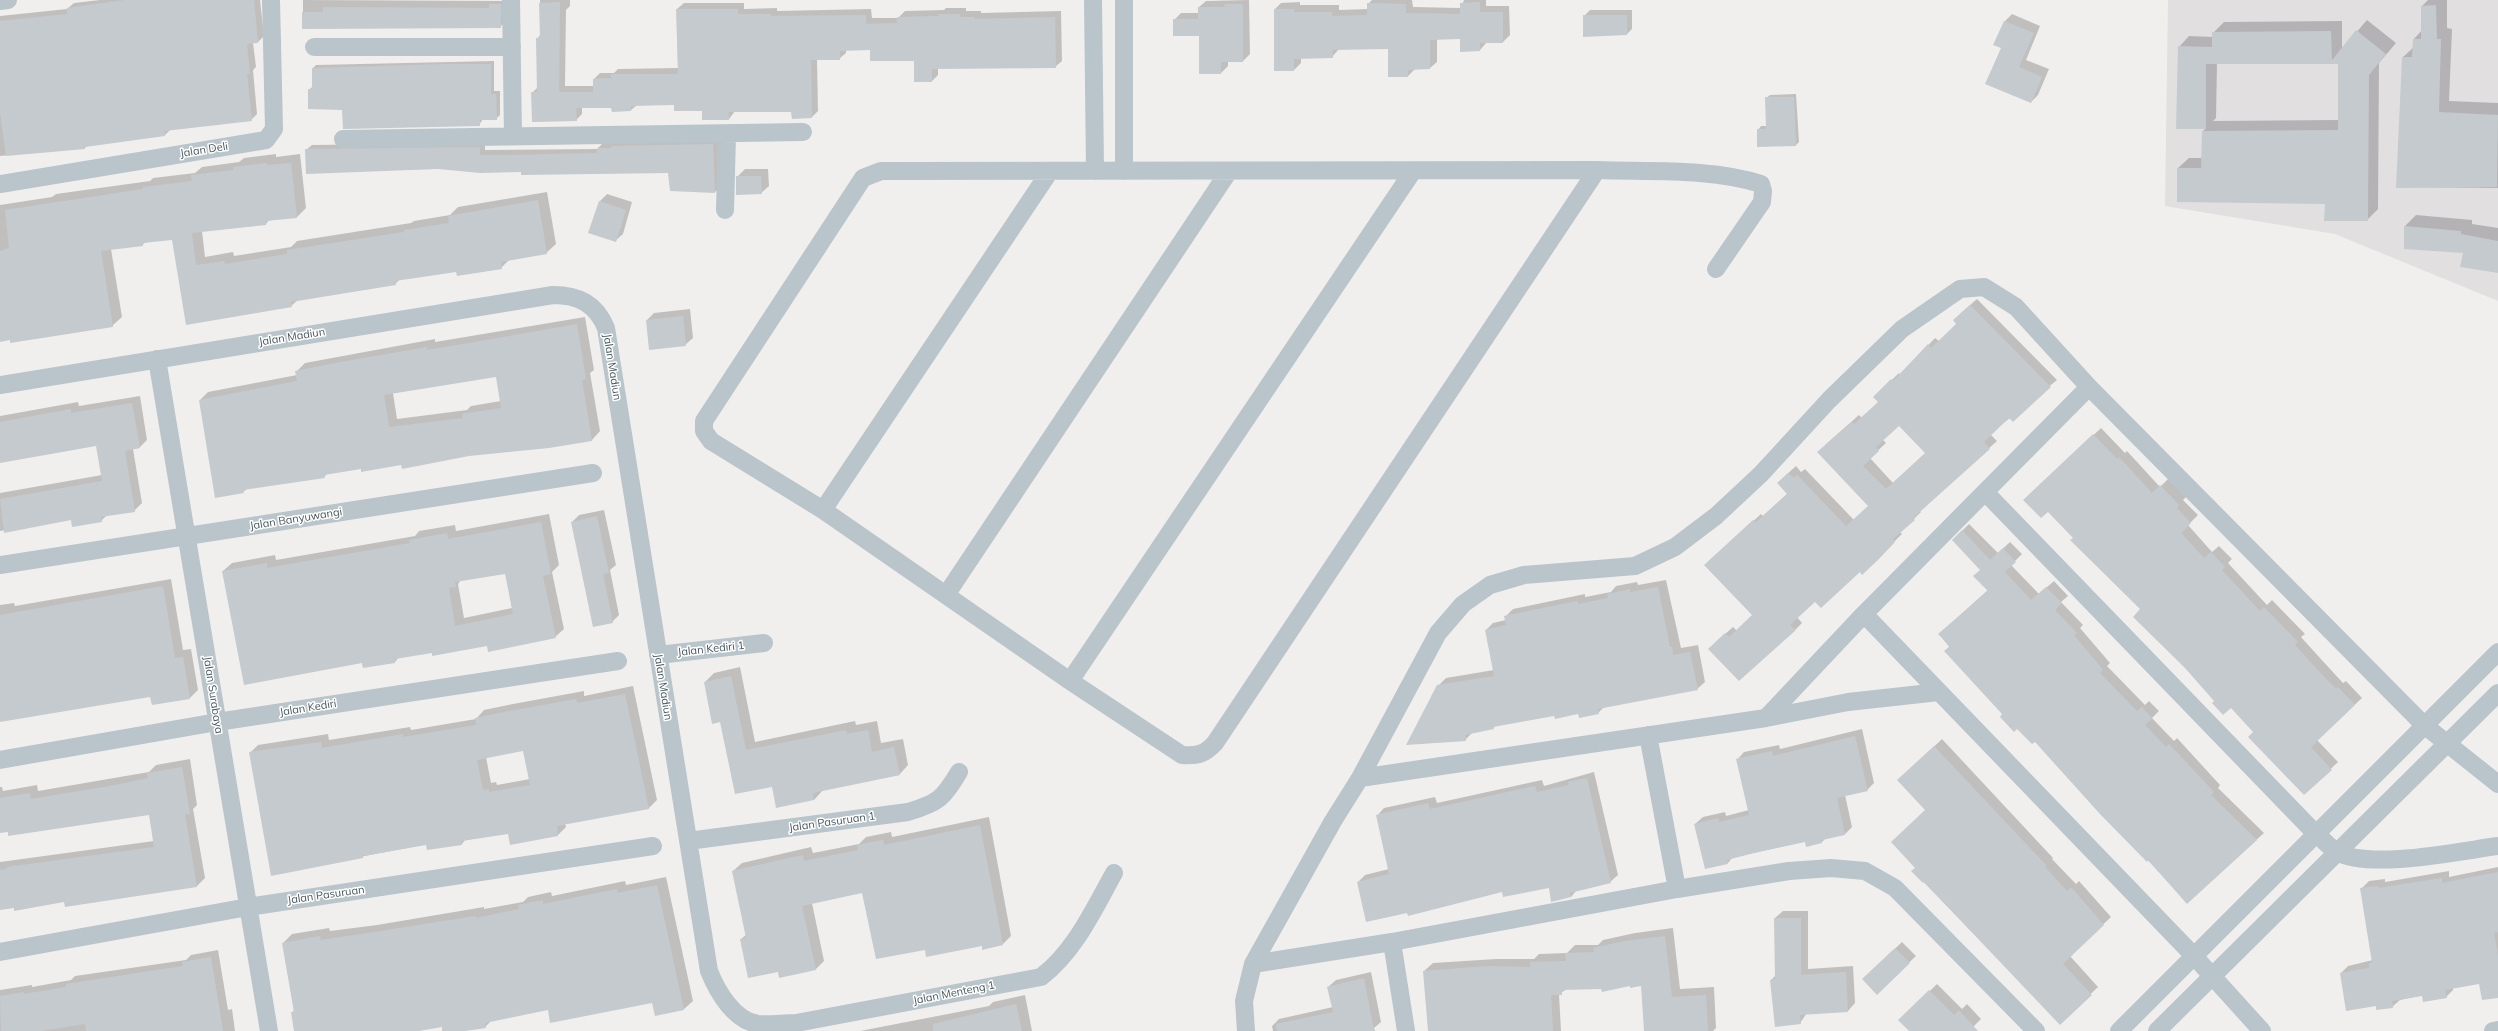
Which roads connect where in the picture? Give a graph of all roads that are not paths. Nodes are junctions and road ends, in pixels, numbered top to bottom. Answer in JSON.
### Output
{"nodes":[{"id":1,"x":8,"y":0,"type":"edge"},
{"id":2,"x":271,"y":0,"type":"edge"},
{"id":3,"x":511,"y":0,"type":"edge"},
{"id":4,"x":1093,"y":0,"type":"edge"},
{"id":5,"x":1124,"y":0,"type":"edge"},
{"id":6,"x":0,"y":1,"type":"edge"},
{"id":7,"x":314,"y":47,"type":"dead end"},
{"id":8,"x":512,"y":47,"type":"junction"},
{"id":9,"x":803,"y":132,"type":"dead end"},
{"id":10,"x":727,"y":135,"type":"junction"},
{"id":11,"x":513,"y":136,"type":"junction"},
{"id":12,"x":343,"y":139,"type":"dead end"},
{"id":13,"x":1597,"y":170,"type":"junction"},
{"id":14,"x":1050,"y":171,"type":"junction"},
{"id":15,"x":1095,"y":171,"type":"junction"},
{"id":16,"x":1124,"y":171,"type":"junction"},
{"id":17,"x":1229,"y":171,"type":"junction"},
{"id":18,"x":1413,"y":171,"type":"junction"},
{"id":19,"x":0,"y":184,"type":"edge"},
{"id":20,"x":725,"y":210,"type":"dead end"},
{"id":21,"x":1716,"y":269,"type":"dead end"},
{"id":22,"x":157,"y":359,"type":"junction"},
{"id":23,"x":0,"y":385,"type":"edge"},
{"id":24,"x":2089,"y":387,"type":"junction"},
{"id":25,"x":593,"y":473,"type":"dead end"},
{"id":26,"x":1986,"y":493,"type":"junction"},
{"id":27,"x":823,"y":510,"type":"junction"},
{"id":28,"x":187,"y":536,"type":"junction"},
{"id":29,"x":0,"y":565,"type":"edge"},
{"id":30,"x":946,"y":595,"type":"junction"},
{"id":31,"x":1864,"y":614,"type":"junction"},
{"id":32,"x":764,"y":643,"type":"dead end"},
{"id":33,"x":2498,"y":652,"type":"edge"},
{"id":34,"x":658,"y":655,"type":"junction"},
{"id":35,"x":618,"y":661,"type":"dead end"},
{"id":36,"x":1070,"y":681,"type":"junction"},
{"id":37,"x":1939,"y":692,"type":"junction"},
{"id":38,"x":2498,"y":693,"type":"edge"},
{"id":39,"x":1766,"y":718,"type":"junction"},
{"id":40,"x":217,"y":722,"type":"junction"},
{"id":41,"x":2424,"y":725,"type":"junction"},
{"id":42,"x":1648,"y":735,"type":"junction"},
{"id":43,"x":2446,"y":743,"type":"junction"},
{"id":44,"x":0,"y":760,"type":"edge"},
{"id":45,"x":959,"y":772,"type":"dead end"},
{"id":46,"x":1360,"y":778,"type":"junction"},
{"id":47,"x":2498,"y":784,"type":"edge"},
{"id":48,"x":2316,"y":834,"type":"junction"},
{"id":49,"x":688,"y":841,"type":"junction"},
{"id":50,"x":654,"y":846,"type":"dead end"},
{"id":51,"x":2498,"y":846,"type":"edge"},
{"id":52,"x":2337,"y":852,"type":"junction"},
{"id":53,"x":1114,"y":873,"type":"dead end"},
{"id":54,"x":1676,"y":889,"type":"junction"},
{"id":55,"x":248,"y":907,"type":"junction"},
{"id":56,"x":1392,"y":942,"type":"junction"},
{"id":57,"x":0,"y":952,"type":"edge"},
{"id":58,"x":2194,"y":956,"type":"junction"},
{"id":59,"x":1253,"y":964,"type":"junction"},
{"id":60,"x":2213,"y":975,"type":"junction"},
{"id":61,"x":741,"y":1016,"type":"joint"},
{"id":62,"x":2498,"y":1030,"type":"edge"},
{"id":63,"x":269,"y":1031,"type":"edge"},
{"id":64,"x":1246,"y":1031,"type":"edge"},
{"id":65,"x":1406,"y":1031,"type":"edge"},
{"id":66,"x":2036,"y":1031,"type":"edge"},
{"id":67,"x":2119,"y":1031,"type":"edge"},
{"id":68,"x":2157,"y":1031,"type":"edge"},
{"id":69,"x":2262,"y":1031,"type":"edge"},
{"id":70,"x":2493,"y":1031,"type":"edge"}],
"edges":[{"from":1,"to":6,"type":"street"},
{"from":2,"to":19,"type":"street","name":"Jalan Deli"},
{"from":3,"to":8,"type":"street"},
{"from":4,"to":15,"type":"street"},
{"from":5,"to":16,"type":"street"},
{"from":7,"to":8,"type":"street"},
{"from":8,"to":11,"type":"street"},
{"from":9,"to":10,"type":"street"},
{"from":10,"to":11,"type":"street"},
{"from":10,"to":20,"type":"street"},
{"from":11,"to":12,"type":"street"},
{"from":13,"to":18,"type":"street"},
{"from":13,"to":21,"type":"street"},
{"from":13,"to":36,"type":"street"},
{"from":14,"to":15,"type":"street"},
{"from":14,"to":27,"type":"street"},
{"from":14,"to":27,"type":"street"},
{"from":15,"to":16,"type":"street"},
{"from":16,"to":17,"type":"street"},
{"from":17,"to":18,"type":"street"},
{"from":17,"to":30,"type":"street"},
{"from":18,"to":36,"type":"street"},
{"from":22,"to":23,"type":"street","name":"Jalan Madiun"},
{"from":22,"to":28,"type":"street","name":"Jalan Surabaya"},
{"from":22,"to":34,"type":"street","name":"Jalan Madiun"},
{"from":24,"to":26,"type":"street"},
{"from":24,"to":41,"type":"street"},
{"from":24,"to":46,"type":"street"},
{"from":25,"to":28,"type":"street","name":"Jalan Banyuwangi"},
{"from":26,"to":31,"type":"street"},
{"from":26,"to":48,"type":"street"},
{"from":27,"to":30,"type":"street"},
{"from":28,"to":29,"type":"street","name":"Jalan Banyuwangi"},
{"from":28,"to":40,"type":"street","name":"Jalan Surabaya"},
{"from":30,"to":36,"type":"street"},
{"from":31,"to":37,"type":"street"},
{"from":31,"to":39,"type":"street"},
{"from":32,"to":34,"type":"street","name":"Jalan Kediri 1"},
{"from":33,"to":41,"type":"street"},
{"from":34,"to":49,"type":"street","name":"Jalan Madiun"},
{"from":35,"to":40,"type":"street","name":"Jalan Kediri"},
{"from":37,"to":39,"type":"street"},
{"from":37,"to":58,"type":"street"},
{"from":38,"to":43,"type":"street"},
{"from":39,"to":42,"type":"street"},
{"from":40,"to":44,"type":"street","name":"Jalan Kediri"},
{"from":40,"to":55,"type":"street","name":"Jalan Surabaya"},
{"from":41,"to":43,"type":"street"},
{"from":41,"to":48,"type":"street"},
{"from":42,"to":46,"type":"street"},
{"from":42,"to":54,"type":"street"},
{"from":43,"to":47,"type":"street"},
{"from":43,"to":52,"type":"street"},
{"from":45,"to":49,"type":"street","name":"Jalan Pasuruan 1"},
{"from":46,"to":59,"type":"street"},
{"from":48,"to":52,"type":"street"},
{"from":48,"to":58,"type":"street"},
{"from":49,"to":61,"type":"street","name":"Jalan Madiun"},
{"from":50,"to":55,"type":"street","name":"Jalan Pasuruan"},
{"from":51,"to":52,"type":"street"},
{"from":52,"to":60,"type":"street"},
{"from":53,"to":61,"type":"street","name":"Jalan Menteng 1"},
{"from":54,"to":56,"type":"street"},
{"from":54,"to":66,"type":"street"},
{"from":55,"to":57,"type":"street","name":"Jalan Pasuruan"},
{"from":55,"to":63,"type":"street","name":"Jalan Surabaya"},
{"from":56,"to":59,"type":"street"},
{"from":56,"to":65,"type":"street"},
{"from":58,"to":60,"type":"street"},
{"from":58,"to":67,"type":"street"},
{"from":59,"to":64,"type":"street"},
{"from":60,"to":68,"type":"street"},
{"from":60,"to":69,"type":"street"},
{"from":62,"to":70,"type":"street"}]}
